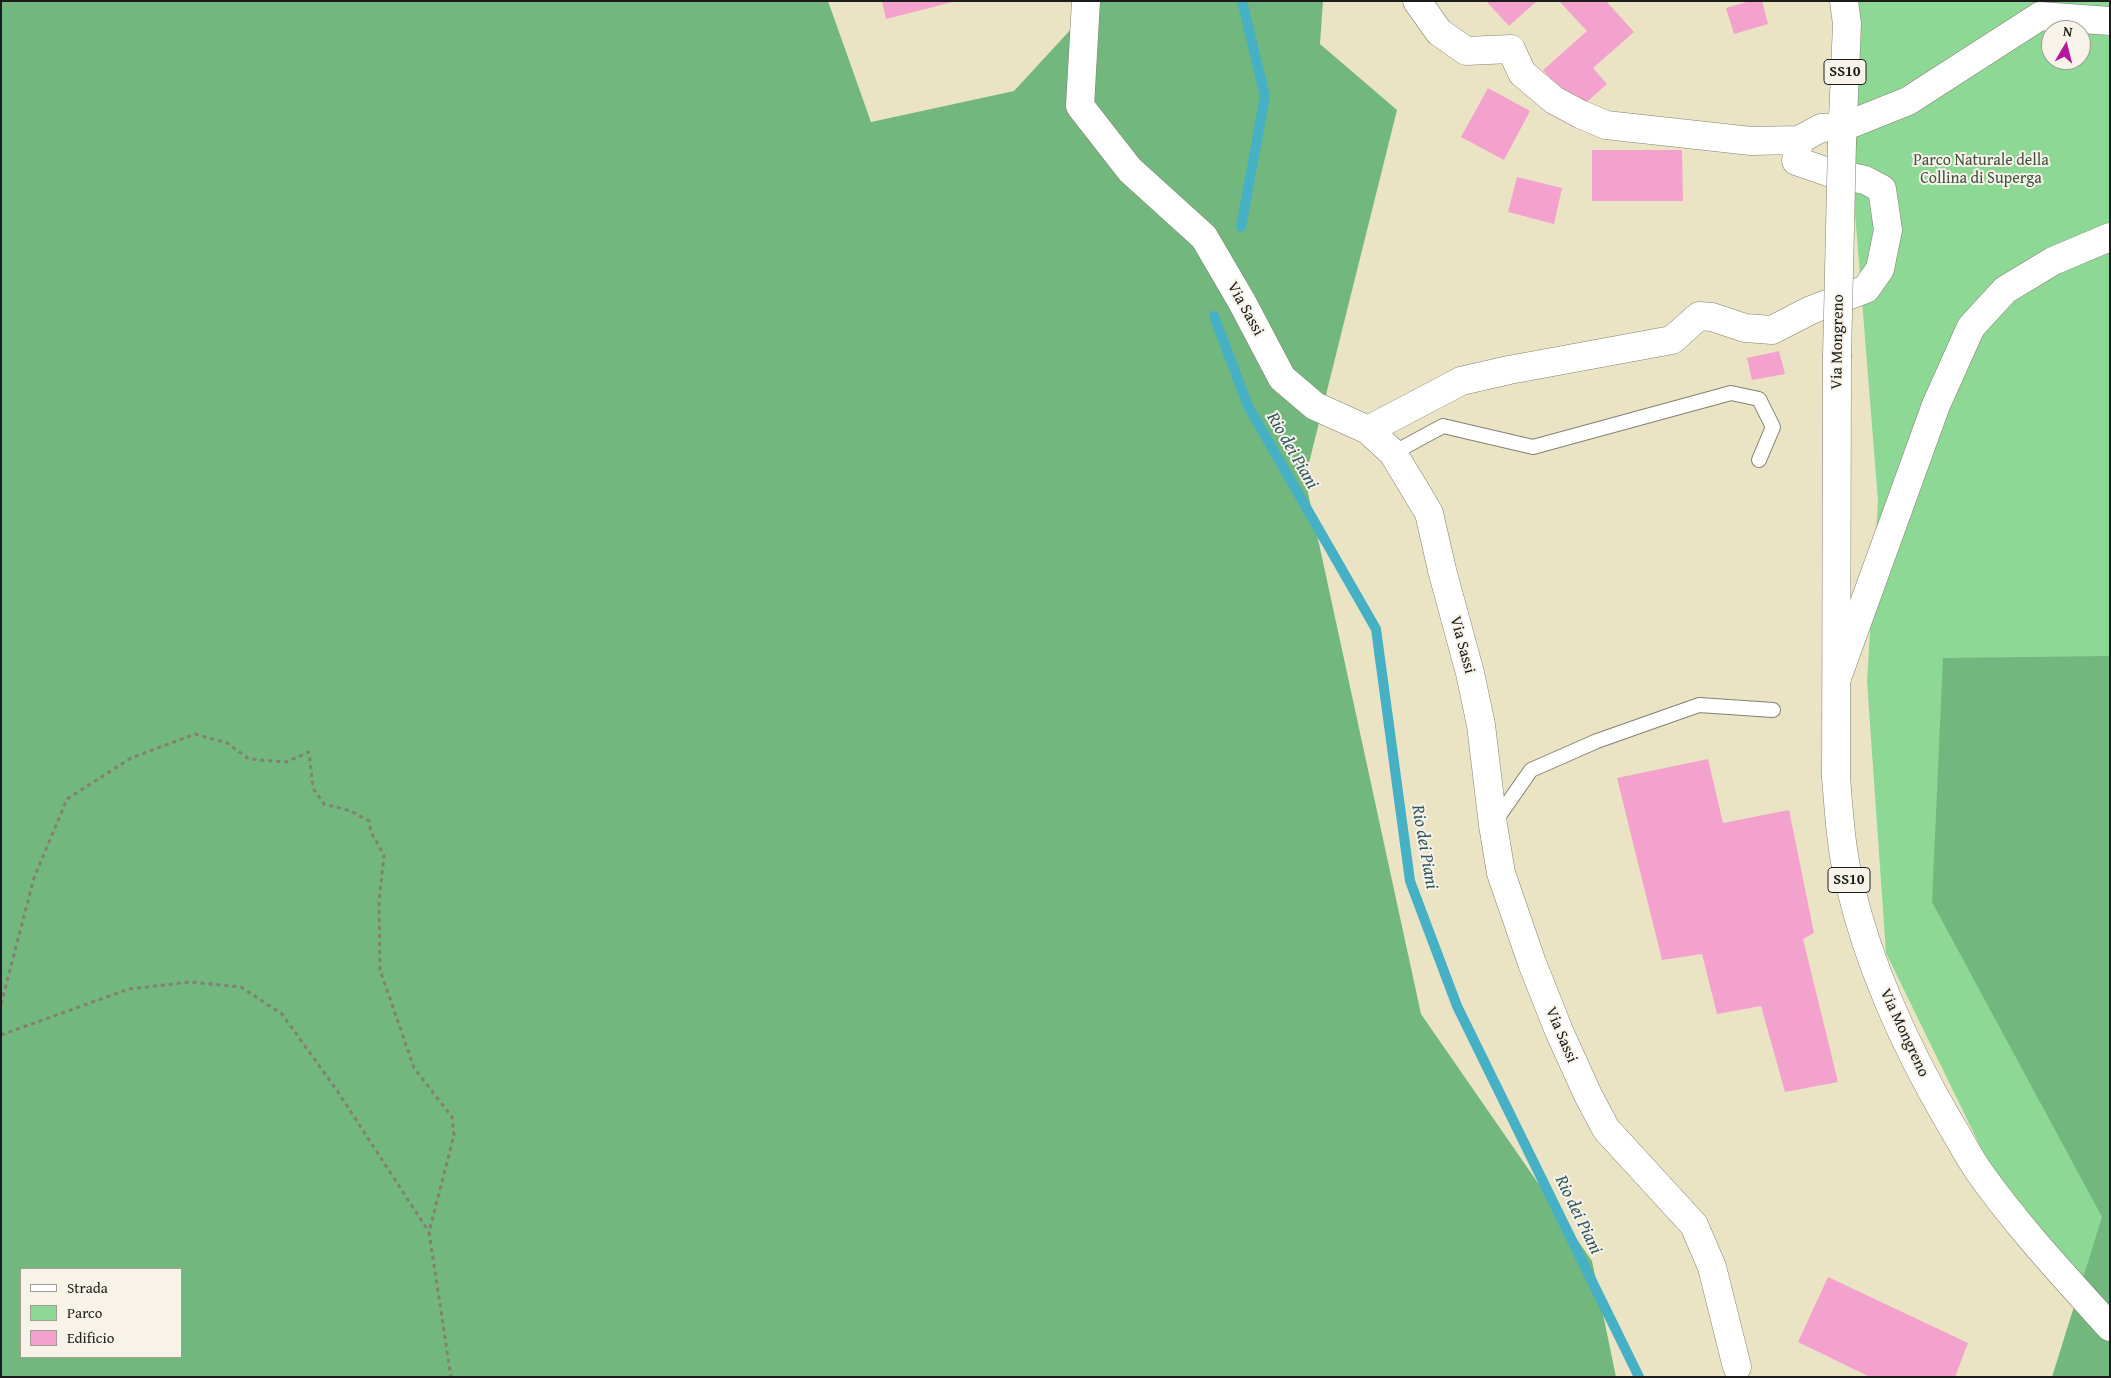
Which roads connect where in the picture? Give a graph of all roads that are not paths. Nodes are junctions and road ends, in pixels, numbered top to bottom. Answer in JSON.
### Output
{"nodes":[{"id":1,"x":1086,"y":1,"type":"edge"},
{"id":2,"x":1417,"y":1,"type":"edge"},
{"id":3,"x":1844,"y":1,"type":"edge"},
{"id":4,"x":2110,"y":21,"type":"edge"},
{"id":5,"x":1842,"y":135,"type":"junction"},
{"id":6,"x":1799,"y":140,"type":"junction"},
{"id":7,"x":2110,"y":236,"type":"edge"},
{"id":8,"x":1368,"y":430,"type":"junction"},
{"id":9,"x":1393,"y":453,"type":"junction"},
{"id":10,"x":1759,"y":460,"type":"dead end"},
{"id":11,"x":1835,"y":683,"type":"junction"},
{"id":12,"x":1773,"y":710,"type":"dead end"},
{"id":13,"x":1493,"y":825,"type":"junction"},
{"id":14,"x":2110,"y":1327,"type":"edge"},
{"id":15,"x":1737,"y":1367,"type":"dead end"}],
"edges":[{"from":1,"to":8,"type":"street","name":"Via Sassi"},
{"from":2,"to":6,"type":"street"},
{"from":3,"to":5,"type":"street","name":"Via Mongreno","number":"SS10"},
{"from":4,"to":5,"type":"street"},
{"from":5,"to":6,"type":"street"},
{"from":5,"to":11,"type":"street","name":"Via Mongreno","number":"SS10","bridge":true},
{"from":6,"to":8,"type":"street"},
{"from":7,"to":11,"type":"street","name":"Via Mongreno"},
{"from":8,"to":9,"type":"street","name":"Via Sassi"},
{"from":9,"to":10,"type":"lane"},
{"from":9,"to":13,"type":"street","name":"Via Sassi"},
{"from":11,"to":14,"type":"street","name":"Via Mongreno","number":"SS10"},
{"from":12,"to":13,"type":"lane"},
{"from":13,"to":15,"type":"street","name":"Via Sassi"}]}
